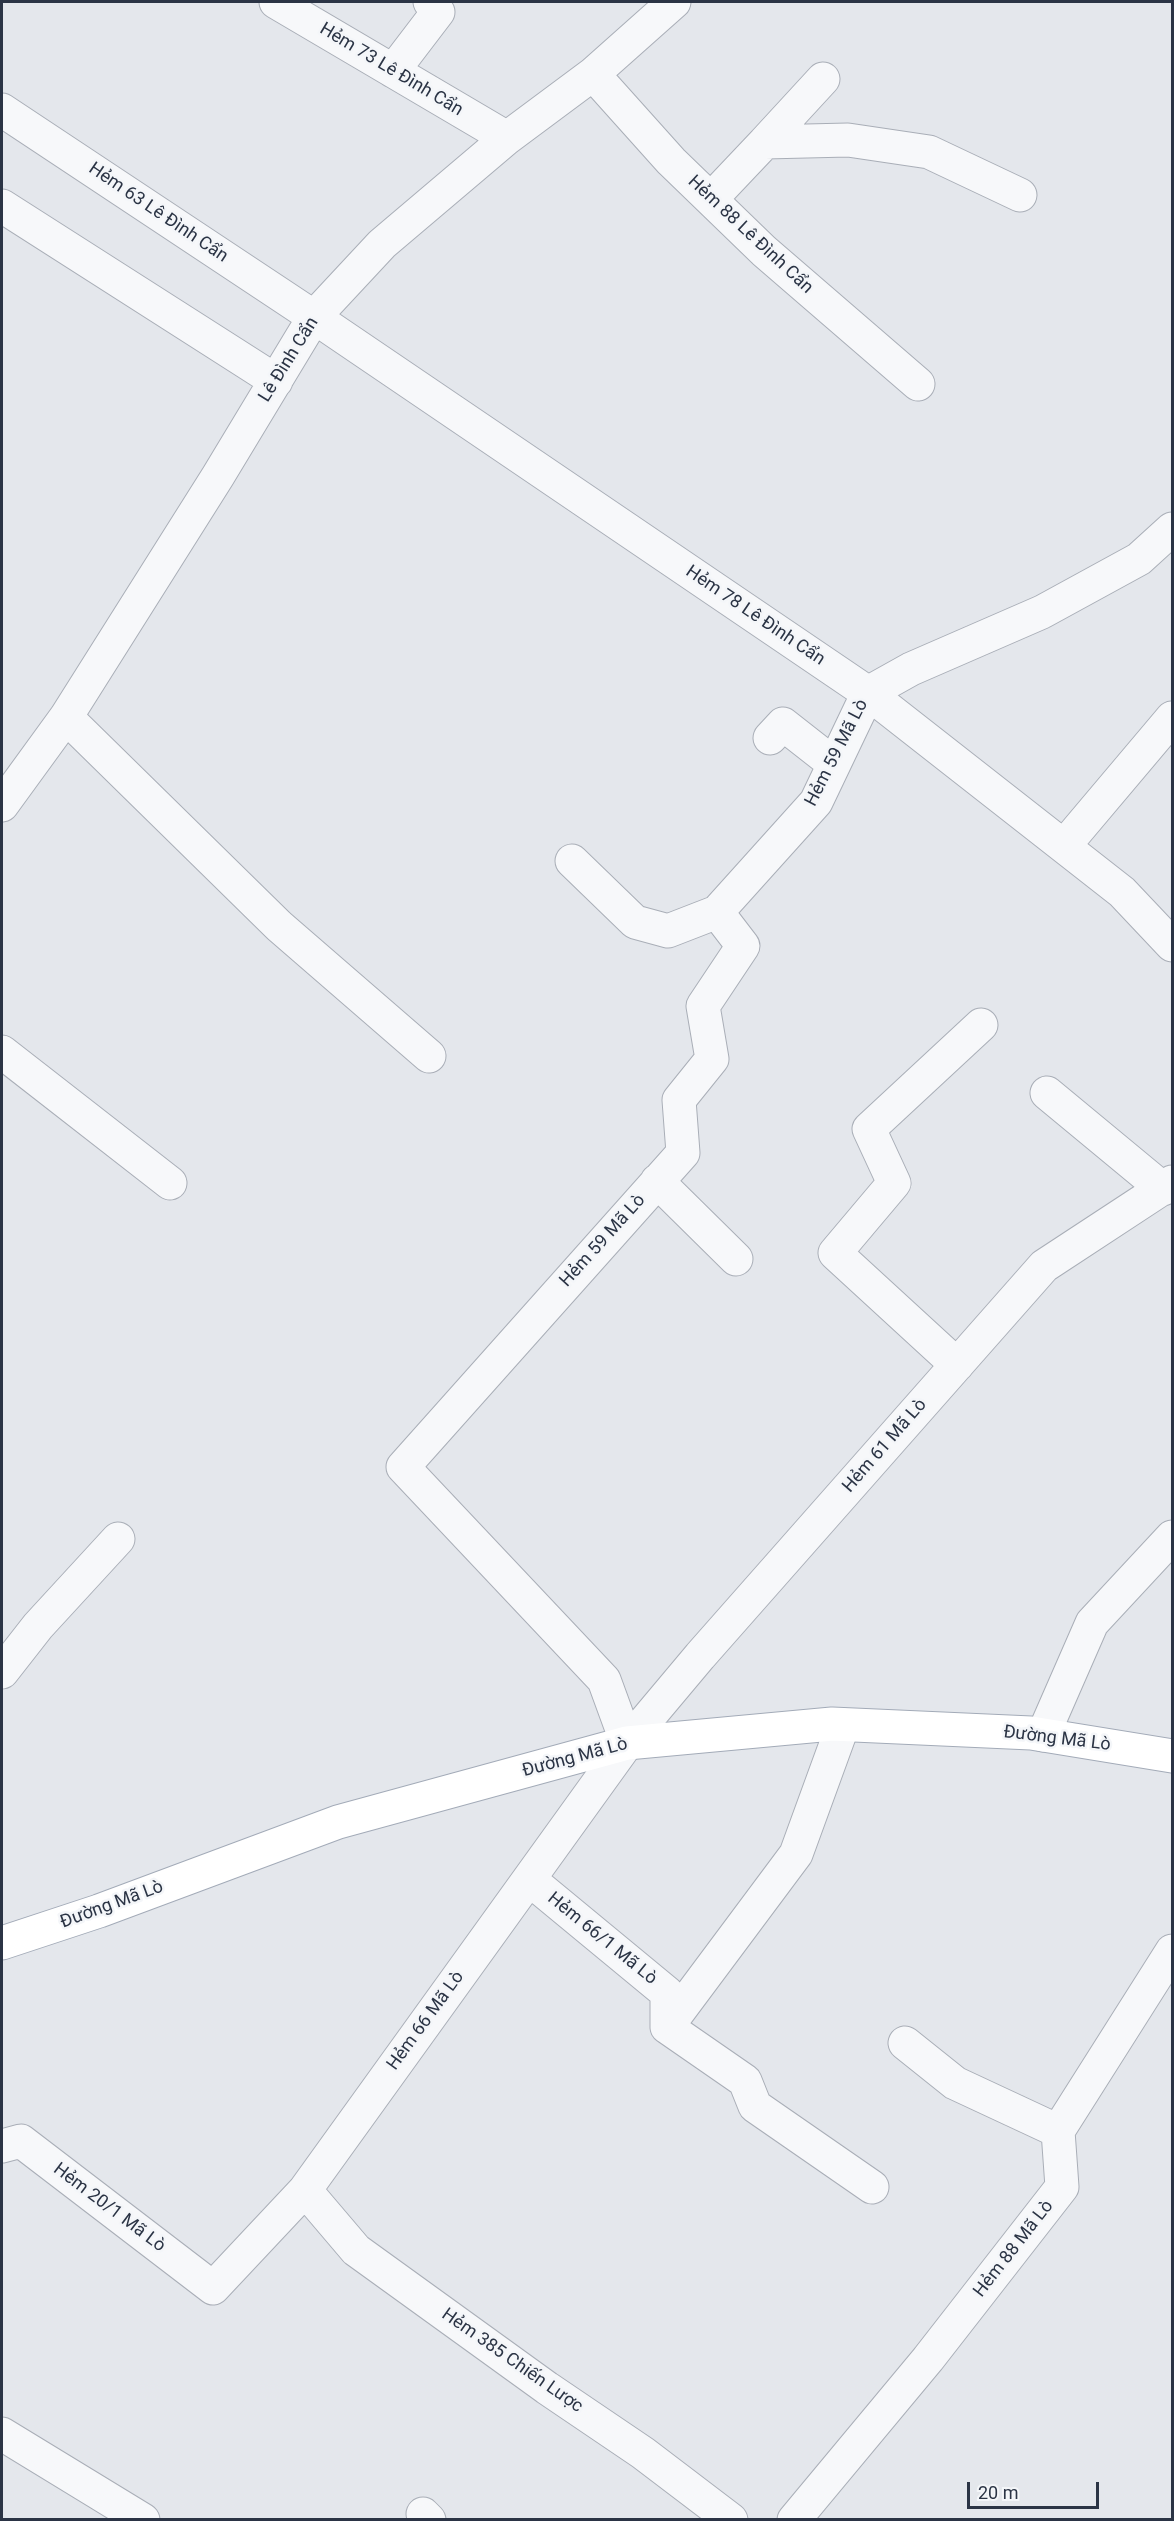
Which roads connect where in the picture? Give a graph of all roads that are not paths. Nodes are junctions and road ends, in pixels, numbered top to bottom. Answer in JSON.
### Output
{"nodes":[{"id":1,"x":276,"y":2,"type":"edge"},
{"id":2,"x":430,"y":2,"type":"edge"},
{"id":3,"x":674,"y":2,"type":"edge"},
{"id":4,"x":393,"y":71,"type":"junction"},
{"id":5,"x":593,"y":74,"type":"junction"},
{"id":6,"x":824,"y":79,"type":"dead end"},
{"id":7,"x":2,"y":110,"type":"edge"},
{"id":8,"x":507,"y":138,"type":"junction"},
{"id":9,"x":765,"y":142,"type":"junction"},
{"id":10,"x":1020,"y":195,"type":"dead end"},
{"id":11,"x":711,"y":200,"type":"junction"},
{"id":12,"x":2,"y":206,"type":"edge"},
{"id":13,"x":314,"y":317,"type":"junction"},
{"id":14,"x":276,"y":381,"type":"junction"},
{"id":15,"x":918,"y":384,"type":"dead end"},
{"id":16,"x":1169,"y":539,"type":"edge"},
{"id":17,"x":868,"y":693,"type":"junction"},
{"id":18,"x":66,"y":717,"type":"junction"},
{"id":19,"x":1173,"y":718,"type":"edge"},
{"id":20,"x":770,"y":738,"type":"dead end"},
{"id":21,"x":834,"y":764,"type":"junction"},
{"id":22,"x":2,"y":805,"type":"edge"},
{"id":23,"x":1064,"y":846,"type":"junction"},
{"id":24,"x":572,"y":861,"type":"dead end"},
{"id":25,"x":717,"y":912,"type":"junction"},
{"id":26,"x":1169,"y":934,"type":"edge"},
{"id":27,"x":981,"y":1025,"type":"dead end"},
{"id":28,"x":2,"y":1052,"type":"edge"},
{"id":29,"x":429,"y":1056,"type":"dead end"},
{"id":30,"x":1047,"y":1093,"type":"dead end"},
{"id":31,"x":657,"y":1181,"type":"junction"},
{"id":32,"x":170,"y":1183,"type":"dead end"},
{"id":33,"x":1168,"y":1186,"type":"edge"},
{"id":34,"x":736,"y":1259,"type":"dead end"},
{"id":35,"x":957,"y":1365,"type":"junction"},
{"id":36,"x":1173,"y":1537,"type":"edge"},
{"id":37,"x":118,"y":1539,"type":"dead end"},
{"id":38,"x":2,"y":1672,"type":"edge"},
{"id":39,"x":843,"y":1725,"type":"junction"},
{"id":40,"x":1043,"y":1735,"type":"junction"},
{"id":41,"x":627,"y":1743,"type":"junction"},
{"id":42,"x":1173,"y":1756,"type":"edge"},
{"id":43,"x":529,"y":1879,"type":"junction"},
{"id":44,"x":2,"y":1943,"type":"edge"},
{"id":45,"x":1173,"y":1951,"type":"edge"},
{"id":46,"x":667,"y":2027,"type":"junction"},
{"id":47,"x":905,"y":2043,"type":"dead end"},
{"id":48,"x":1058,"y":2131,"type":"junction"},
{"id":49,"x":2,"y":2146,"type":"edge"},
{"id":50,"x":872,"y":2187,"type":"dead end"},
{"id":51,"x":305,"y":2190,"type":"junction"},
{"id":52,"x":213,"y":2288,"type":"joint"},
{"id":53,"x":2,"y":2434,"type":"edge"},
{"id":54,"x":143,"y":2520,"type":"edge"},
{"id":55,"x":731,"y":2520,"type":"edge"},
{"id":56,"x":794,"y":2520,"type":"edge"}],
"edges":[{"from":1,"to":4,"type":"street","name":"Hẻm 73 Lê Đình Cẩn"},
{"from":2,"to":4,"type":"street"},
{"from":3,"to":5,"type":"street","name":"Lê Đình Cẩn"},
{"from":4,"to":8,"type":"street","name":"Hẻm 73 Lê Đình Cẩn"},
{"from":5,"to":8,"type":"street","name":"Lê Đình Cẩn"},
{"from":5,"to":11,"type":"street","name":"Hẻm 88 Lê Đình Cẩn"},
{"from":6,"to":9,"type":"street"},
{"from":7,"to":13,"type":"street","name":"Hẻm 63 Lê Đình Cẩn"},
{"from":8,"to":13,"type":"street","name":"Lê Đình Cẩn"},
{"from":9,"to":10,"type":"street"},
{"from":9,"to":11,"type":"street"},
{"from":11,"to":15,"type":"street","name":"Hẻm 88 Lê Đình Cẩn"},
{"from":12,"to":14,"type":"street"},
{"from":13,"to":14,"type":"street","name":"Lê Đình Cẩn"},
{"from":13,"to":17,"type":"street","name":"Hẻm 78 Lê Đình Cẩn"},
{"from":14,"to":18,"type":"street","name":"Lê Đình Cẩn"},
{"from":16,"to":17,"type":"street"},
{"from":17,"to":21,"type":"street","name":"Hẻm 59 Mã Lò"},
{"from":17,"to":23,"type":"street","name":"Hẻm 78 Lê Đình Cẩn"},
{"from":18,"to":22,"type":"street","name":"Lê Đình Cẩn"},
{"from":18,"to":29,"type":"street"},
{"from":19,"to":23,"type":"street"},
{"from":20,"to":21,"type":"street"},
{"from":21,"to":25,"type":"street","name":"Hẻm 59 Mã Lò"},
{"from":23,"to":26,"type":"street","name":"Hẻm 78 Lê Đình Cẩn"},
{"from":24,"to":25,"type":"street"},
{"from":25,"to":31,"type":"street","name":"Hẻm 59 Mã Lò"},
{"from":27,"to":35,"type":"street"},
{"from":28,"to":32,"type":"street"},
{"from":30,"to":33,"type":"street"},
{"from":31,"to":34,"type":"street"},
{"from":31,"to":41,"type":"street","name":"Hẻm 59 Mã Lò"},
{"from":33,"to":35,"type":"street","name":"Hẻm 61 Mã Lò"},
{"from":35,"to":41,"type":"street","name":"Hẻm 61 Mã Lò"},
{"from":36,"to":40,"type":"street"},
{"from":37,"to":38,"type":"street"},
{"from":39,"to":40,"type":"main road","name":"Đường Mã Lò"},
{"from":39,"to":41,"type":"main road","name":"Đường Mã Lò"},
{"from":39,"to":46,"type":"street"},
{"from":40,"to":42,"type":"main road","name":"Đường Mã Lò"},
{"from":41,"to":43,"type":"street","name":"Hẻm 66 Mã Lò"},
{"from":41,"to":44,"type":"main road","name":"Đường Mã Lò"},
{"from":43,"to":46,"type":"street","name":"Hẻm 66/1 Mã Lò"},
{"from":43,"to":51,"type":"street","name":"Hẻm 66 Mã Lò"},
{"from":45,"to":48,"type":"street"},
{"from":46,"to":50,"type":"street"},
{"from":47,"to":48,"type":"street"},
{"from":48,"to":56,"type":"street","name":"Hẻm 88 Mã Lò"},
{"from":49,"to":52,"type":"street","name":"Hẻm 20/1 Mã Lò"},
{"from":51,"to":52,"type":"street","name":"Hẻm 66 Mã Lò"},
{"from":51,"to":55,"type":"street","name":"Hẻm 385 Chiến Lược"},
{"from":53,"to":54,"type":"street"}]}
